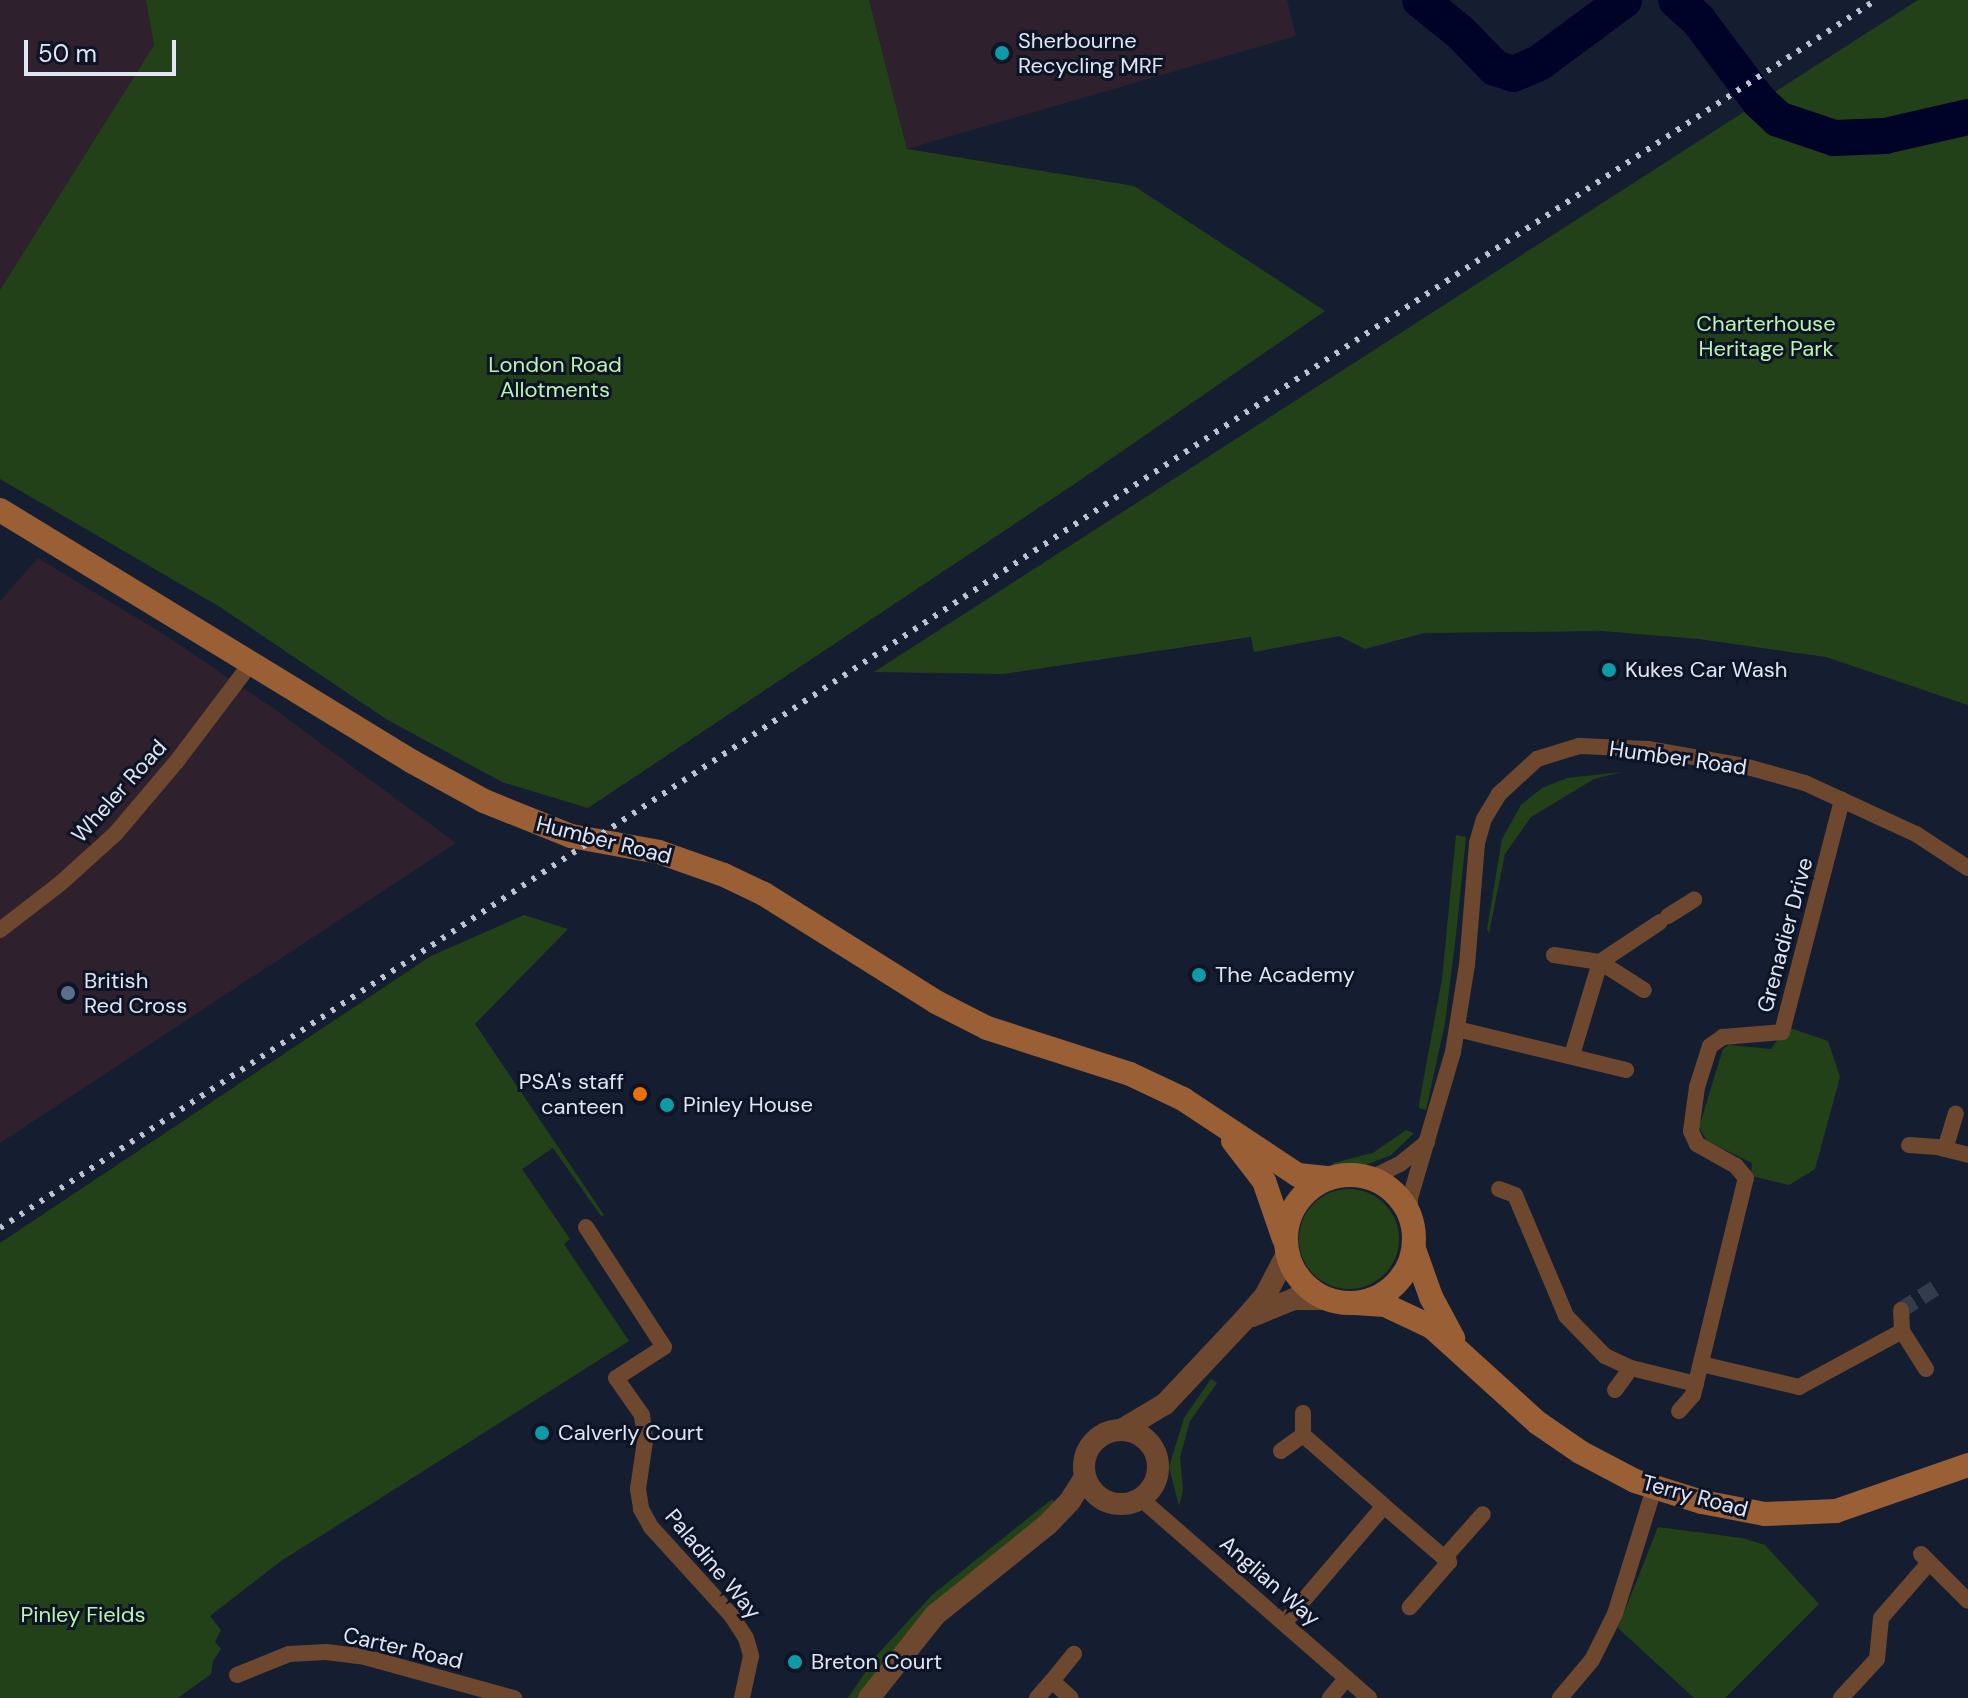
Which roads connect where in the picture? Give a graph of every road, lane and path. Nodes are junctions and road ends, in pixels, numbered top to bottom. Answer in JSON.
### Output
{"nodes":[{"id":1,"x":0,"y":510,"type":"edge"},
{"id":2,"x":252,"y":662,"type":"junction"},
{"id":3,"x":1842,"y":800,"type":"junction"},
{"id":4,"x":1968,"y":868,"type":"edge"},
{"id":5,"x":1694,"y":900,"type":"dead end"},
{"id":6,"x":0,"y":930,"type":"edge"},
{"id":7,"x":1554,"y":955,"type":"dead end"},
{"id":8,"x":1600,"y":962,"type":"junction"},
{"id":9,"x":1644,"y":990,"type":"dead end"},
{"id":10,"x":1457,"y":1029,"type":"junction"},
{"id":11,"x":1572,"y":1055,"type":"junction"},
{"id":12,"x":1626,"y":1070,"type":"dead end"},
{"id":13,"x":1956,"y":1114,"type":"dead end"},
{"id":14,"x":1226,"y":1130,"type":"junction"},
{"id":15,"x":1428,"y":1141,"type":"junction"},
{"id":16,"x":1909,"y":1145,"type":"dead end"},
{"id":17,"x":1945,"y":1149,"type":"junction"},
{"id":18,"x":1968,"y":1155,"type":"edge"},
{"id":19,"x":1329,"y":1178,"type":"junction"},
{"id":20,"x":1371,"y":1178,"type":"junction"},
{"id":21,"x":1499,"y":1189,"type":"dead end"},
{"id":22,"x":1410,"y":1215,"type":"junction"},
{"id":23,"x":586,"y":1227,"type":"dead end"},
{"id":24,"x":1286,"y":1248,"type":"junction"},
{"id":25,"x":1414,"y":1249,"type":"junction"},
{"id":26,"x":1327,"y":1299,"type":"junction"},
{"id":27,"x":1355,"y":1303,"type":"junction"},
{"id":28,"x":1901,"y":1310,"type":"dead end"},
{"id":29,"x":1244,"y":1320,"type":"junction"},
{"id":30,"x":1902,"y":1331,"type":"junction"},
{"id":31,"x":1460,"y":1349,"type":"junction"},
{"id":32,"x":1701,"y":1364,"type":"junction"},
{"id":33,"x":1631,"y":1368,"type":"junction"},
{"id":34,"x":1926,"y":1369,"type":"dead end"},
{"id":35,"x":1696,"y":1384,"type":"junction"},
{"id":36,"x":1179,"y":1388,"type":"junction"},
{"id":37,"x":1615,"y":1390,"type":"dead end"},
{"id":38,"x":1679,"y":1411,"type":"dead end"},
{"id":39,"x":1303,"y":1413,"type":"dead end"},
{"id":40,"x":1123,"y":1429,"type":"junction"},
{"id":41,"x":1303,"y":1435,"type":"junction"},
{"id":42,"x":1281,"y":1451,"type":"dead end"},
{"id":43,"x":1155,"y":1452,"type":"junction"},
{"id":44,"x":1968,"y":1465,"type":"edge"},
{"id":45,"x":1085,"y":1477,"type":"junction"},
{"id":46,"x":1654,"y":1489,"type":"junction"},
{"id":47,"x":1140,"y":1498,"type":"junction"},
{"id":48,"x":1112,"y":1503,"type":"junction"},
{"id":49,"x":1384,"y":1506,"type":"junction"},
{"id":50,"x":1483,"y":1514,"type":"dead end"},
{"id":51,"x":1047,"y":1525,"type":"junction"},
{"id":52,"x":1445,"y":1557,"type":"junction"},
{"id":53,"x":1968,"y":1601,"type":"edge"},
{"id":54,"x":1410,"y":1607,"type":"dead end"},
{"id":55,"x":1285,"y":1622,"type":"junction"},
{"id":56,"x":1074,"y":1654,"type":"dead end"},
{"id":57,"x":237,"y":1675,"type":"dead end"},
{"id":58,"x":1347,"y":1678,"type":"junction"},
{"id":59,"x":1052,"y":1681,"type":"junction"},
{"id":60,"x":514,"y":1698,"type":"edge"},
{"id":61,"x":742,"y":1698,"type":"edge"},
{"id":62,"x":869,"y":1698,"type":"edge"},
{"id":63,"x":1037,"y":1698,"type":"edge"},
{"id":64,"x":1071,"y":1698,"type":"edge"},
{"id":65,"x":1330,"y":1698,"type":"edge"},
{"id":66,"x":1369,"y":1698,"type":"edge"},
{"id":67,"x":1560,"y":1698,"type":"edge"},
{"id":68,"x":1841,"y":1698,"type":"edge"}],
"edges":[{"from":1,"to":2,"type":"main road","name":"Humber Road"},
{"from":2,"to":6,"type":"street","name":"Wheler Road"},
{"from":2,"to":14,"type":"main road","name":"Humber Road"},
{"from":3,"to":4,"type":"street","name":"Humber Road"},
{"from":3,"to":10,"type":"street","name":"Humber Road"},
{"from":3,"to":32,"type":"street","name":"Grenadier Drive"},
{"from":5,"to":8,"type":"street"},
{"from":7,"to":8,"type":"street"},
{"from":8,"to":9,"type":"street"},
{"from":8,"to":11,"type":"street"},
{"from":10,"to":11,"type":"street"},
{"from":10,"to":15,"type":"street","name":"Humber Road"},
{"from":11,"to":12,"type":"street"},
{"from":13,"to":17,"type":"street"},
{"from":14,"to":19,"type":"main road","name":"Humber Road"},
{"from":14,"to":24,"type":"main road","name":"Humber Road"},
{"from":15,"to":20,"type":"street"},
{"from":15,"to":22,"type":"street","name":"Humber Road"},
{"from":16,"to":17,"type":"street"},
{"from":17,"to":18,"type":"street"},
{"from":19,"to":20,"type":"main road"},
{"from":19,"to":24,"type":"main road"},
{"from":20,"to":22,"type":"main road"},
{"from":21,"to":33,"type":"street"},
{"from":22,"to":25,"type":"main road"},
{"from":23,"to":61,"type":"street","name":"Paladine Way"},
{"from":24,"to":26,"type":"main road"},
{"from":24,"to":29,"type":"street"},
{"from":25,"to":27,"type":"main road"},
{"from":25,"to":31,"type":"main road","name":"Terry Road"},
{"from":26,"to":27,"type":"main road"},
{"from":26,"to":29,"type":"street"},
{"from":27,"to":31,"type":"main road","name":"Terry Road"},
{"from":28,"to":30,"type":"street"},
{"from":29,"to":36,"type":"street"},
{"from":30,"to":32,"type":"street"},
{"from":30,"to":34,"type":"street"},
{"from":31,"to":46,"type":"main road","name":"Terry Road"},
{"from":32,"to":35,"type":"street","name":"Grenadier Drive"},
{"from":33,"to":35,"type":"street"},
{"from":33,"to":37,"type":"street"},
{"from":35,"to":38,"type":"street","name":"Grenadier Drive"},
{"from":36,"to":40,"type":"street"},
{"from":36,"to":43,"type":"street"},
{"from":39,"to":41,"type":"street"},
{"from":40,"to":43,"type":"street"},
{"from":40,"to":45,"type":"street"},
{"from":41,"to":42,"type":"street"},
{"from":41,"to":49,"type":"street"},
{"from":43,"to":47,"type":"street"},
{"from":44,"to":46,"type":"main road","name":"Terry Road"},
{"from":45,"to":48,"type":"street"},
{"from":45,"to":51,"type":"street"},
{"from":46,"to":67,"type":"street"},
{"from":47,"to":48,"type":"street"},
{"from":47,"to":55,"type":"street","name":"Anglian Way"},
{"from":48,"to":51,"type":"street"},
{"from":49,"to":52,"type":"street"},
{"from":49,"to":55,"type":"street"},
{"from":50,"to":52,"type":"street"},
{"from":51,"to":62,"type":"street"},
{"from":52,"to":54,"type":"street"},
{"from":53,"to":68,"type":"street"},
{"from":55,"to":58,"type":"street","name":"Anglian Way"},
{"from":56,"to":59,"type":"street"},
{"from":57,"to":60,"type":"street","name":"Carter Road"},
{"from":58,"to":65,"type":"street"},
{"from":58,"to":66,"type":"street","name":"Anglian Way"},
{"from":59,"to":63,"type":"street"},
{"from":59,"to":64,"type":"street"}]}
